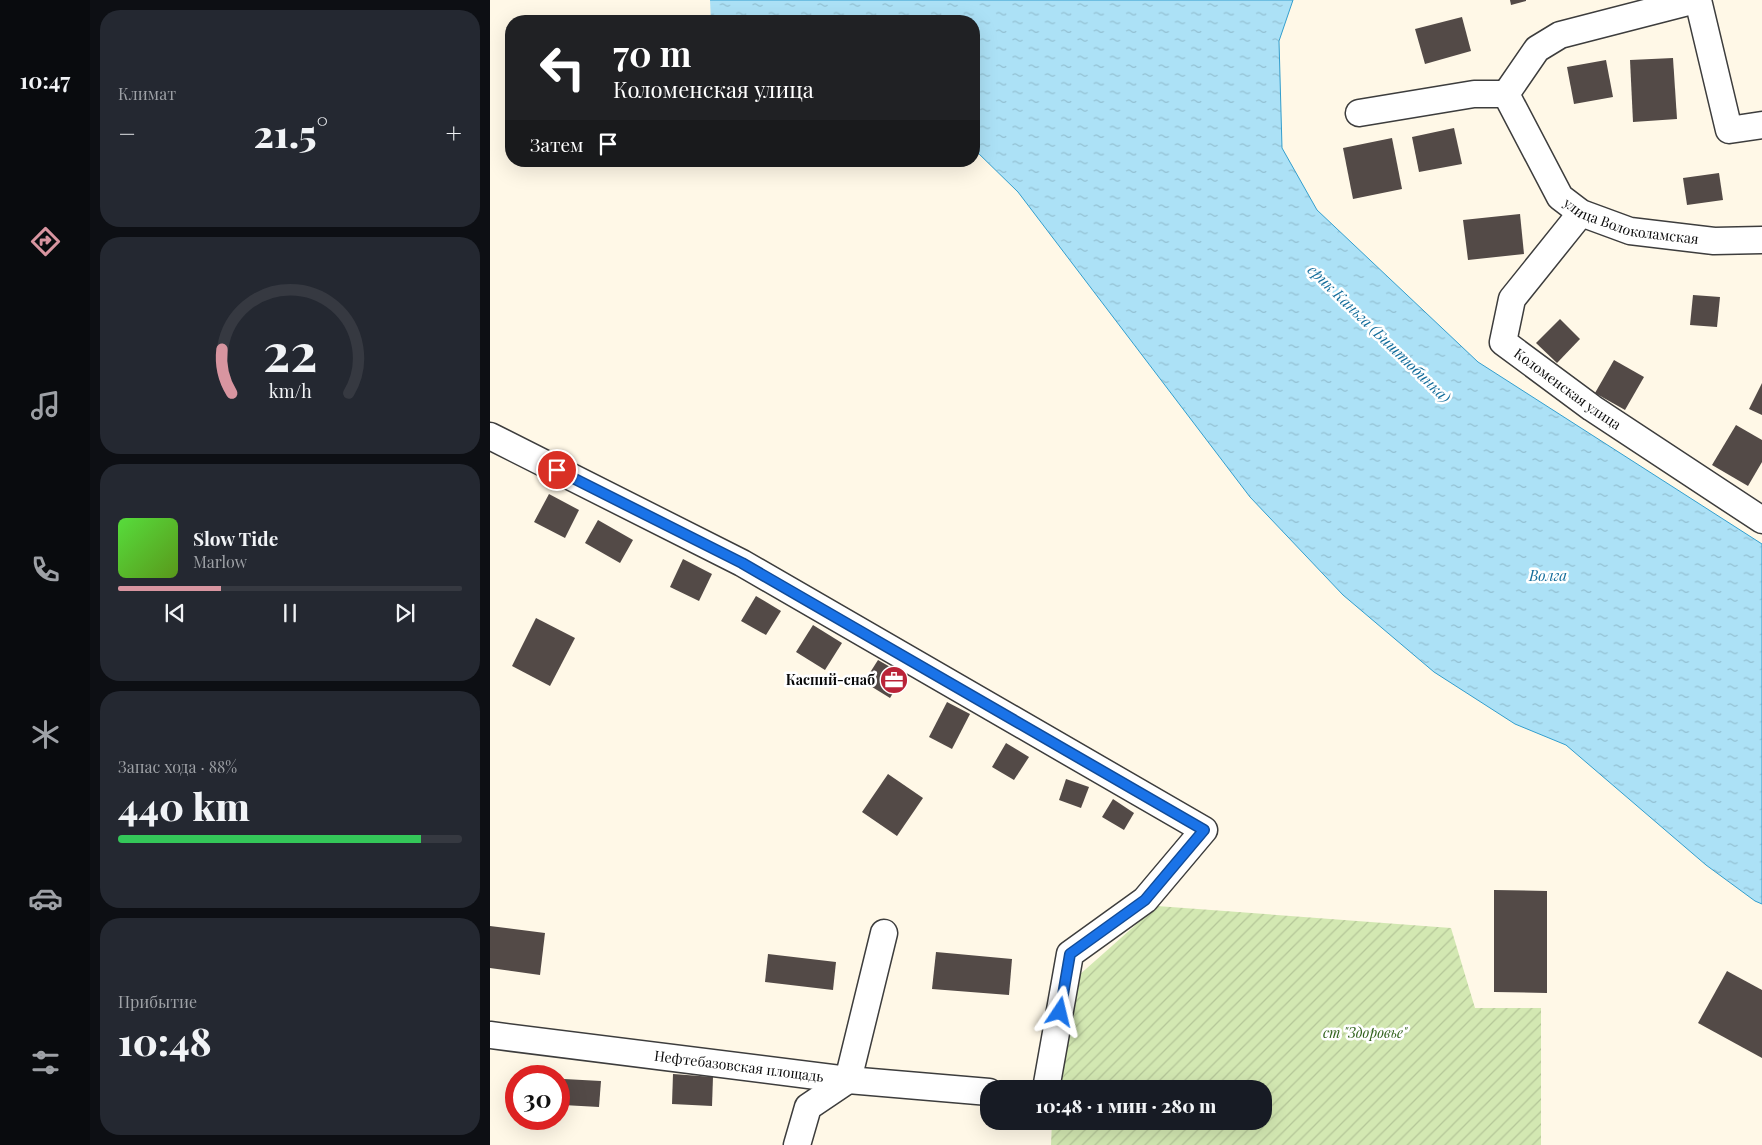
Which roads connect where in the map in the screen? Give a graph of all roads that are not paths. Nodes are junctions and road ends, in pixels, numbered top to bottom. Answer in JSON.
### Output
{"nodes":[{"id":1,"x":1697,"y":0,"type":"edge"},
{"id":2,"x":1506,"y":94,"type":"junction"},
{"id":3,"x":1359,"y":113,"type":"dead end"},
{"id":4,"x":1762,"y":125,"type":"edge"},
{"id":5,"x":1581,"y":213,"type":"junction"},
{"id":6,"x":1762,"y":240,"type":"edge"},
{"id":7,"x":490,"y":436,"type":"edge"},
{"id":8,"x":1762,"y":520,"type":"edge"},
{"id":9,"x":884,"y":933,"type":"dead end"},
{"id":10,"x":490,"y":1035,"type":"edge"},
{"id":11,"x":848,"y":1080,"type":"junction"},
{"id":12,"x":1048,"y":1080,"type":"edge"},
{"id":13,"x":980,"y":1091,"type":"edge"},
{"id":14,"x":797,"y":1145,"type":"edge"}],
"edges":[{"from":1,"to":2,"type":"street"},
{"from":1,"to":4,"type":"street"},
{"from":2,"to":3,"type":"street"},
{"from":2,"to":5,"type":"street","name":"улица Волоколамская"},
{"from":5,"to":6,"type":"street","name":"улица Волоколамская"},
{"from":5,"to":8,"type":"street","name":"Коломенская улица"},
{"from":7,"to":12,"type":"street"},
{"from":9,"to":11,"type":"street"},
{"from":10,"to":11,"type":"street","name":"Нефтебазовская площадь"},
{"from":11,"to":13,"type":"street","name":"Нефтебазовская площадь"},
{"from":11,"to":14,"type":"street"}]}
